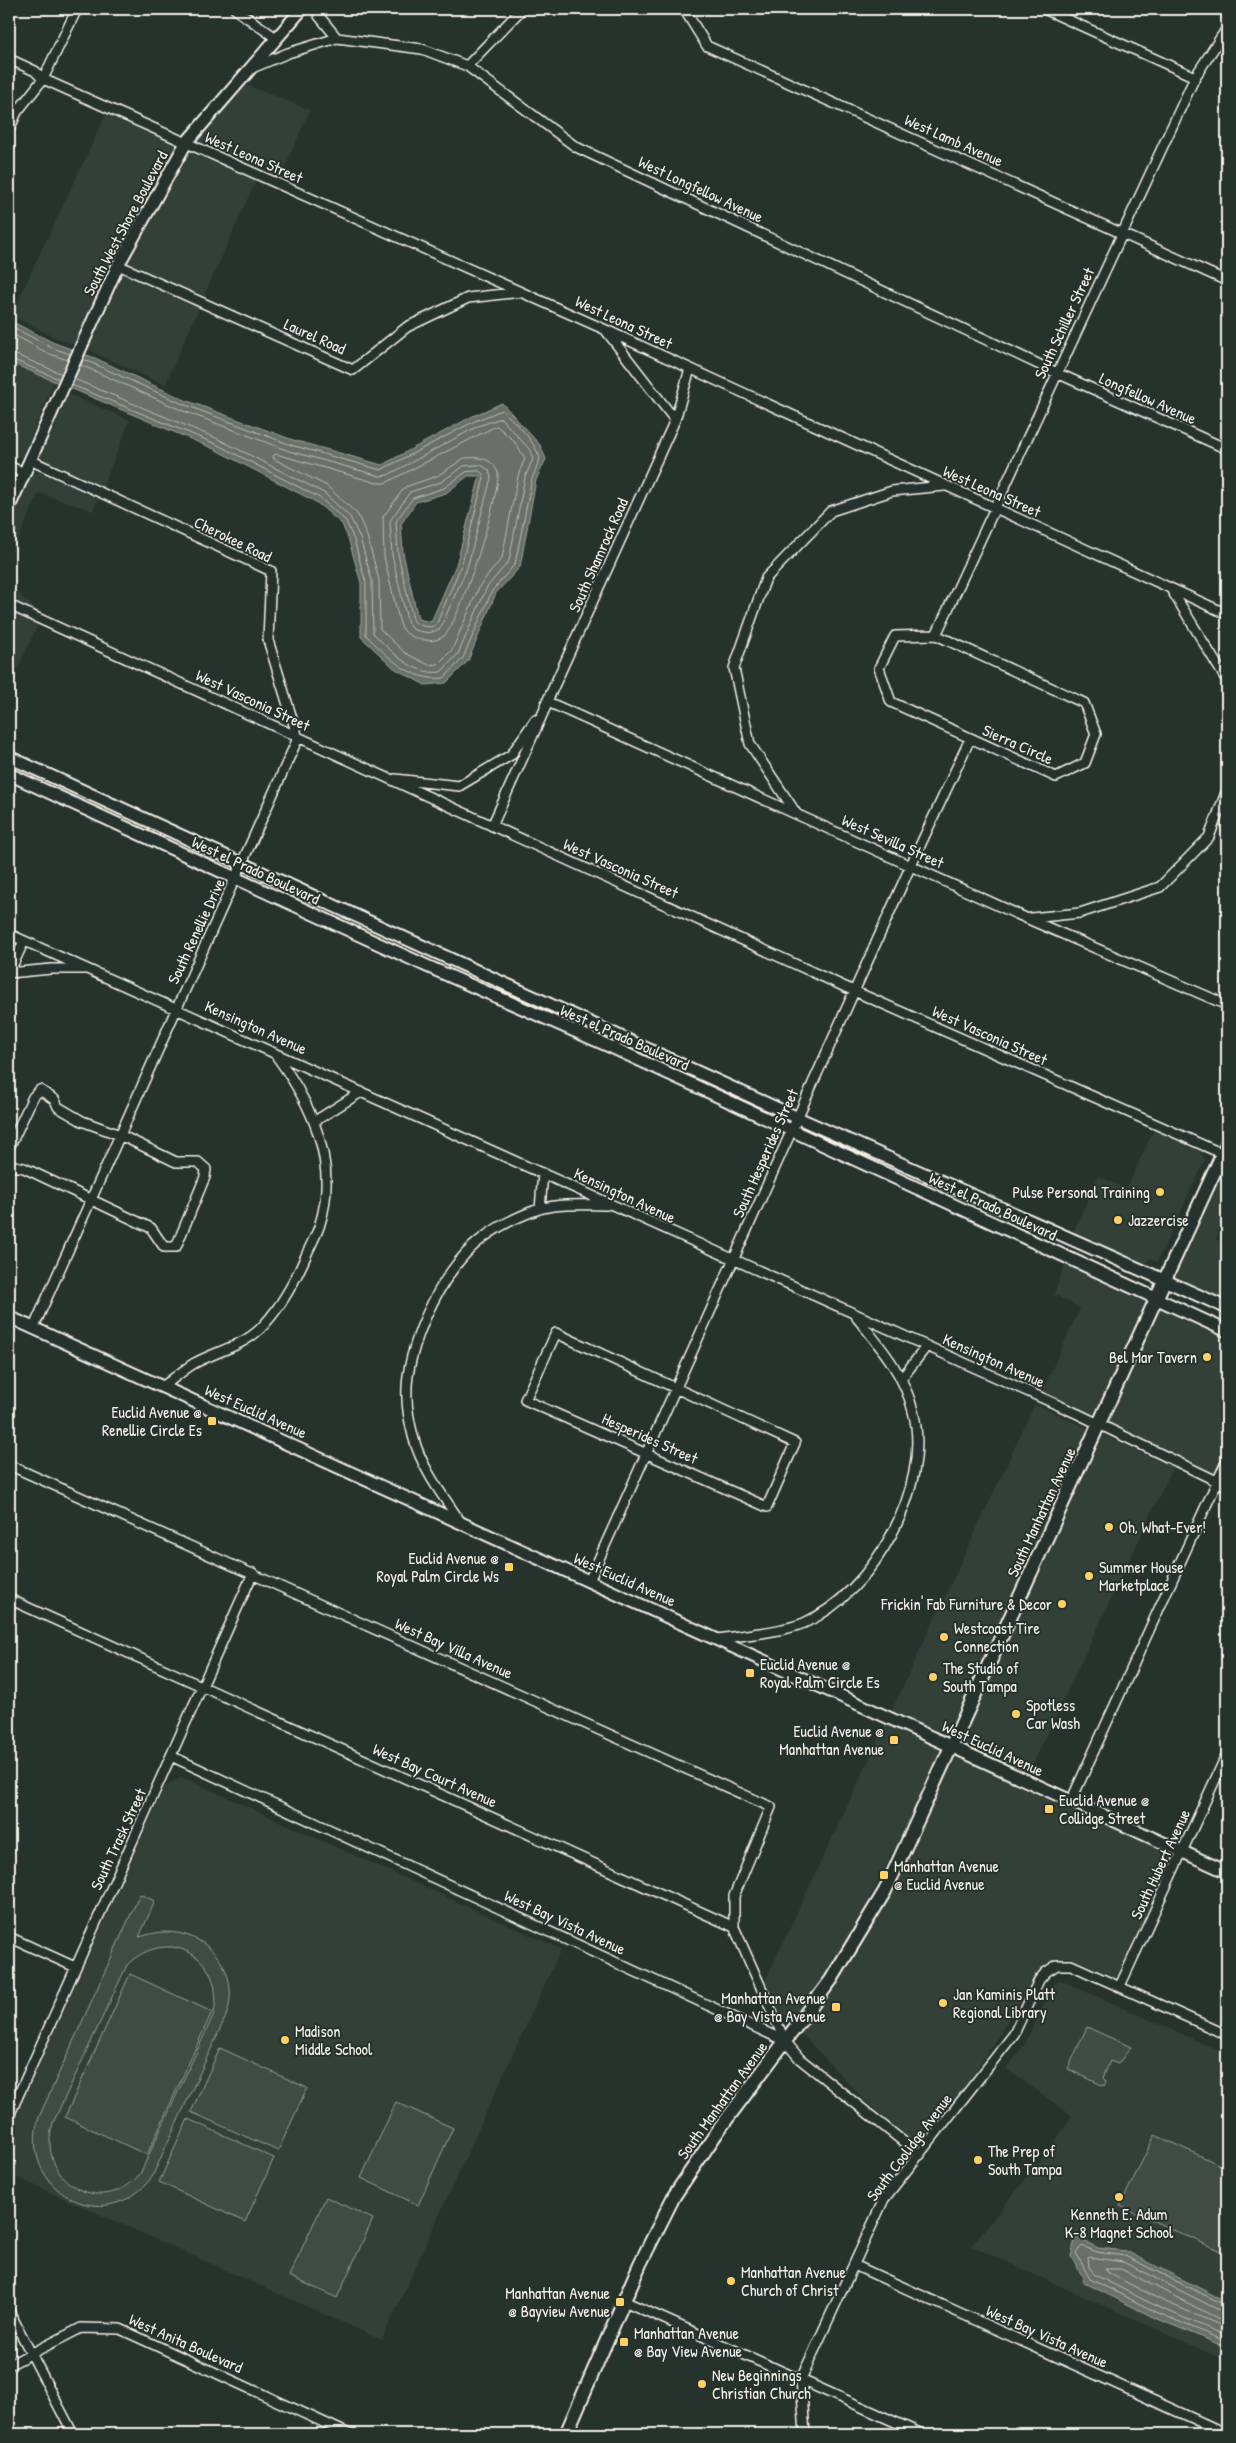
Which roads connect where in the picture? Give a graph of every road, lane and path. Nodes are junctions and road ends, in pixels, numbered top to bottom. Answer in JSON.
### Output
{"nodes":[{"id":1,"x":77,"y":9,"type":"edge"},
{"id":2,"x":234,"y":9,"type":"edge"},
{"id":3,"x":302,"y":9,"type":"edge"},
{"id":4,"x":316,"y":9,"type":"edge"},
{"id":5,"x":522,"y":9,"type":"edge"},
{"id":6,"x":684,"y":9,"type":"edge"},
{"id":7,"x":1044,"y":9,"type":"edge"},
{"id":8,"x":1227,"y":28,"type":"edge"},
{"id":9,"x":276,"y":38,"type":"junction"},
{"id":10,"x":337,"y":38,"type":"junction"},
{"id":11,"x":9,"y":59,"type":"edge"},
{"id":12,"x":467,"y":66,"type":"junction"},
{"id":13,"x":250,"y":69,"type":"junction"},
{"id":14,"x":1195,"y":77,"type":"junction"},
{"id":15,"x":43,"y":79,"type":"junction"},
{"id":16,"x":9,"y":130,"type":"edge"},
{"id":17,"x":186,"y":143,"type":"junction"},
{"id":18,"x":1122,"y":232,"type":"junction"},
{"id":19,"x":118,"y":265,"type":"junction"},
{"id":20,"x":1227,"y":280,"type":"edge"},
{"id":21,"x":522,"y":292,"type":"junction"},
{"id":22,"x":606,"y":330,"type":"junction"},
{"id":23,"x":690,"y":369,"type":"junction"},
{"id":24,"x":1057,"y":374,"type":"junction"},
{"id":25,"x":675,"y":420,"type":"junction"},
{"id":26,"x":1227,"y":449,"type":"edge"},
{"id":27,"x":30,"y":460,"type":"junction"},
{"id":28,"x":9,"y":466,"type":"edge"},
{"id":29,"x":24,"y":473,"type":"junction"},
{"id":30,"x":944,"y":486,"type":"junction"},
{"id":31,"x":9,"y":507,"type":"edge"},
{"id":32,"x":994,"y":508,"type":"junction"},
{"id":33,"x":1171,"y":589,"type":"junction"},
{"id":34,"x":9,"y":605,"type":"edge"},
{"id":35,"x":1227,"y":614,"type":"edge"},
{"id":36,"x":936,"y":635,"type":"junction"},
{"id":37,"x":1227,"y":681,"type":"edge"},
{"id":38,"x":548,"y":702,"type":"junction"},
{"id":39,"x":298,"y":738,"type":"junction"},
{"id":40,"x":970,"y":739,"type":"junction"},
{"id":41,"x":9,"y":757,"type":"edge"},
{"id":42,"x":9,"y":774,"type":"edge"},
{"id":43,"x":388,"y":779,"type":"junction"},
{"id":44,"x":1227,"y":790,"type":"edge"},
{"id":45,"x":104,"y":801,"type":"junction"},
{"id":46,"x":97,"y":814,"type":"junction"},
{"id":47,"x":796,"y":814,"type":"junction"},
{"id":48,"x":492,"y":826,"type":"junction"},
{"id":49,"x":242,"y":865,"type":"junction"},
{"id":50,"x":910,"y":866,"type":"junction"},
{"id":51,"x":236,"y":878,"type":"junction"},
{"id":52,"x":1028,"y":919,"type":"junction"},
{"id":53,"x":9,"y":934,"type":"edge"},
{"id":54,"x":24,"y":941,"type":"junction"},
{"id":55,"x":435,"y":951,"type":"junction"},
{"id":56,"x":429,"y":967,"type":"junction"},
{"id":57,"x":91,"y":969,"type":"junction"},
{"id":58,"x":9,"y":973,"type":"edge"},
{"id":59,"x":854,"y":991,"type":"junction"},
{"id":60,"x":1227,"y":1005,"type":"edge"},
{"id":61,"x":177,"y":1008,"type":"junction"},
{"id":62,"x":616,"y":1034,"type":"junction"},
{"id":63,"x":611,"y":1047,"type":"junction"},
{"id":64,"x":273,"y":1051,"type":"junction"},
{"id":65,"x":361,"y":1092,"type":"junction"},
{"id":66,"x":798,"y":1118,"type":"junction"},
{"id":67,"x":315,"y":1121,"type":"junction"},
{"id":68,"x":792,"y":1131,"type":"junction"},
{"id":69,"x":120,"y":1136,"type":"junction"},
{"id":70,"x":9,"y":1148,"type":"edge"},
{"id":71,"x":1226,"y":1149,"type":"edge"},
{"id":72,"x":9,"y":1168,"type":"edge"},
{"id":73,"x":543,"y":1173,"type":"junction"},
{"id":74,"x":954,"y":1187,"type":"junction"},
{"id":75,"x":91,"y":1200,"type":"junction"},
{"id":76,"x":946,"y":1202,"type":"junction"},
{"id":77,"x":610,"y":1205,"type":"junction"},
{"id":78,"x":540,"y":1209,"type":"junction"},
{"id":79,"x":1104,"y":1254,"type":"junction"},
{"id":80,"x":733,"y":1260,"type":"junction"},
{"id":81,"x":1096,"y":1272,"type":"junction"},
{"id":82,"x":1163,"y":1280,"type":"junction"},
{"id":83,"x":1155,"y":1299,"type":"junction"},
{"id":84,"x":1225,"y":1307,"type":"edge"},
{"id":85,"x":855,"y":1316,"type":"junction"},
{"id":86,"x":9,"y":1317,"type":"edge"},
{"id":87,"x":1216,"y":1326,"type":"junction"},
{"id":88,"x":33,"y":1329,"type":"junction"},
{"id":89,"x":1227,"y":1331,"type":"edge"},
{"id":90,"x":926,"y":1346,"type":"junction"},
{"id":91,"x":902,"y":1378,"type":"junction"},
{"id":92,"x":162,"y":1387,"type":"junction"},
{"id":93,"x":676,"y":1389,"type":"junction"},
{"id":94,"x":1099,"y":1425,"type":"junction"},
{"id":95,"x":648,"y":1453,"type":"junction"},
{"id":96,"x":1227,"y":1460,"type":"edge"},
{"id":97,"x":9,"y":1465,"type":"edge"},
{"id":98,"x":1217,"y":1481,"type":"junction"},
{"id":99,"x":1227,"y":1486,"type":"edge"},
{"id":100,"x":460,"y":1521,"type":"junction"},
{"id":101,"x":253,"y":1573,"type":"junction"},
{"id":102,"x":588,"y":1581,"type":"junction"},
{"id":103,"x":9,"y":1599,"type":"edge"},
{"id":104,"x":718,"y":1639,"type":"junction"},
{"id":105,"x":203,"y":1686,"type":"junction"},
{"id":106,"x":950,"y":1746,"type":"junction"},
{"id":107,"x":1227,"y":1754,"type":"edge"},
{"id":108,"x":173,"y":1756,"type":"junction"},
{"id":109,"x":1071,"y":1801,"type":"junction"},
{"id":110,"x":1182,"y":1851,"type":"junction"},
{"id":111,"x":1227,"y":1872,"type":"edge"},
{"id":112,"x":734,"y":1927,"type":"junction"},
{"id":113,"x":9,"y":1937,"type":"edge"},
{"id":114,"x":75,"y":1967,"type":"junction"},
{"id":115,"x":1120,"y":1986,"type":"junction"},
{"id":116,"x":1227,"y":2035,"type":"edge"},
{"id":117,"x":785,"y":2041,"type":"junction"},
{"id":118,"x":9,"y":2116,"type":"edge"},
{"id":119,"x":920,"y":2155,"type":"junction"},
{"id":120,"x":854,"y":2264,"type":"junction"},
{"id":121,"x":624,"y":2301,"type":"junction"},
{"id":122,"x":9,"y":2312,"type":"edge"},
{"id":123,"x":31,"y":2354,"type":"junction"},
{"id":124,"x":9,"y":2365,"type":"edge"},
{"id":125,"x":801,"y":2379,"type":"junction"},
{"id":126,"x":73,"y":2434,"type":"edge"},
{"id":127,"x":349,"y":2434,"type":"edge"},
{"id":128,"x":566,"y":2434,"type":"edge"},
{"id":129,"x":805,"y":2434,"type":"edge"},
{"id":130,"x":922,"y":2434,"type":"edge"},
{"id":131,"x":1227,"y":2434,"type":"edge"}],
"edges":[{"from":1,"to":15,"type":"street"},
{"from":2,"to":9,"type":"street"},
{"from":3,"to":9,"type":"street","name":"South West Shore Boulevard"},
{"from":4,"to":10,"type":"street"},
{"from":5,"to":12,"type":"street"},
{"from":6,"to":18,"type":"street","name":"West Lamb Avenue"},
{"from":7,"to":14,"type":"street"},
{"from":8,"to":14,"type":"street","name":"South Schiller Street"},
{"from":9,"to":13,"type":"street","name":"South West Shore Boulevard"},
{"from":10,"to":12,"type":"street","name":"West Longfellow Avenue"},
{"from":10,"to":13,"type":"street","name":"West Longfellow Avenue"},
{"from":11,"to":15,"type":"street","name":"West Leona Street"},
{"from":12,"to":24,"type":"street","name":"West Longfellow Avenue"},
{"from":13,"to":17,"type":"street","name":"South West Shore Boulevard"},
{"from":14,"to":18,"type":"street","name":"South Schiller Street"},
{"from":15,"to":16,"type":"street"},
{"from":15,"to":17,"type":"street","name":"West Leona Street"},
{"from":17,"to":19,"type":"street","name":"South West Shore Boulevard"},
{"from":17,"to":21,"type":"street","name":"West Leona Street"},
{"from":18,"to":20,"type":"street","name":"West Lamb Avenue"},
{"from":18,"to":24,"type":"street","name":"South Schiller Street"},
{"from":19,"to":21,"type":"street","name":"Laurel Road"},
{"from":19,"to":27,"type":"street","name":"South West Shore Boulevard"},
{"from":21,"to":22,"type":"street","name":"West Leona Street"},
{"from":22,"to":23,"type":"street","name":"West Leona Street"},
{"from":22,"to":25,"type":"street"},
{"from":23,"to":25,"type":"street","name":"South Shamrock Road"},
{"from":23,"to":30,"type":"street","name":"West Leona Street"},
{"from":24,"to":26,"type":"street","name":"Longfellow Avenue"},
{"from":24,"to":32,"type":"street","name":"South Schiller Street"},
{"from":25,"to":38,"type":"street","name":"South Shamrock Road"},
{"from":27,"to":29,"type":"street","name":"South West Shore Boulevard"},
{"from":27,"to":39,"type":"street","name":"Cherokee Road"},
{"from":28,"to":29,"type":"street"},
{"from":29,"to":31,"type":"street","name":"South West Shore Boulevard"},
{"from":30,"to":32,"type":"street","name":"West Leona Street"},
{"from":30,"to":47,"type":"street"},
{"from":32,"to":33,"type":"street","name":"West Leona Street"},
{"from":32,"to":36,"type":"street","name":"South Schiller Street"},
{"from":33,"to":35,"type":"street","name":"West Leona Street"},
{"from":33,"to":37,"type":"street"},
{"from":34,"to":39,"type":"street","name":"West Vasconia Street"},
{"from":36,"to":40,"type":"street","name":"Sierra Circle"},
{"from":36,"to":40,"type":"street","name":"Sierra Circle"},
{"from":38,"to":43,"type":"street","name":"South Shamrock Road"},
{"from":38,"to":47,"type":"street","name":"West Sevilla Street"},
{"from":38,"to":48,"type":"street","name":"South Shamrock Road"},
{"from":39,"to":43,"type":"street","name":"West Vasconia Street"},
{"from":39,"to":49,"type":"street","name":"South Renellie Drive"},
{"from":40,"to":50,"type":"street","name":"South Hesperides Street"},
{"from":41,"to":45,"type":"street","name":"West el Prado Boulevard"},
{"from":42,"to":46,"type":"street","name":"West el Prado Boulevard"},
{"from":43,"to":48,"type":"street","name":"West Vasconia Street"},
{"from":44,"to":52,"type":"street"},
{"from":45,"to":46,"type":"street"},
{"from":45,"to":49,"type":"street","name":"West el Prado Boulevard"},
{"from":46,"to":51,"type":"street","name":"West el Prado Boulevard"},
{"from":47,"to":50,"type":"street","name":"West Sevilla Street"},
{"from":48,"to":59,"type":"street","name":"West Vasconia Street"},
{"from":49,"to":51,"type":"street","name":"South Renellie Drive"},
{"from":49,"to":55,"type":"street","name":"West el Prado Boulevard"},
{"from":50,"to":52,"type":"street","name":"West Sevilla Street"},
{"from":50,"to":59,"type":"street","name":"South Hesperides Street"},
{"from":51,"to":56,"type":"street","name":"West el Prado Boulevard"},
{"from":51,"to":61,"type":"street","name":"South Renellie Drive"},
{"from":52,"to":60,"type":"street","name":"West Sevilla Street"},
{"from":53,"to":54,"type":"street","name":"Kensington Avenue"},
{"from":54,"to":57,"type":"street","name":"Kensington Avenue"},
{"from":54,"to":58,"type":"street"},
{"from":55,"to":56,"type":"street"},
{"from":55,"to":62,"type":"street","name":"West el Prado Boulevard"},
{"from":56,"to":63,"type":"street","name":"West el Prado Boulevard"},
{"from":57,"to":58,"type":"street"},
{"from":57,"to":61,"type":"street","name":"Kensington Avenue"},
{"from":59,"to":66,"type":"street","name":"South Hesperides Street"},
{"from":59,"to":71,"type":"street","name":"West Vasconia Street"},
{"from":61,"to":64,"type":"street","name":"Kensington Avenue"},
{"from":61,"to":69,"type":"street","name":"South Renellie Drive"},
{"from":62,"to":63,"type":"street"},
{"from":62,"to":66,"type":"street","name":"West el Prado Boulevard"},
{"from":63,"to":68,"type":"street","name":"West el Prado Boulevard"},
{"from":64,"to":65,"type":"street","name":"Kensington Avenue"},
{"from":64,"to":67,"type":"street"},
{"from":65,"to":67,"type":"street"},
{"from":65,"to":73,"type":"street","name":"Kensington Avenue"},
{"from":66,"to":68,"type":"street","name":"South Hesperides Street"},
{"from":66,"to":74,"type":"street","name":"West el Prado Boulevard"},
{"from":67,"to":92,"type":"street"},
{"from":68,"to":76,"type":"street","name":"West el Prado Boulevard"},
{"from":68,"to":80,"type":"street","name":"South Hesperides Street"},
{"from":69,"to":70,"type":"street"},
{"from":69,"to":75,"type":"street","name":"South Renellie Drive"},
{"from":69,"to":75,"type":"street"},
{"from":71,"to":82,"type":"main road","name":"South Manhattan Avenue"},
{"from":72,"to":75,"type":"street"},
{"from":73,"to":77,"type":"street","name":"Kensington Avenue"},
{"from":73,"to":78,"type":"street"},
{"from":74,"to":76,"type":"street"},
{"from":74,"to":79,"type":"street","name":"West el Prado Boulevard"},
{"from":75,"to":88,"type":"street","name":"South Renellie Drive"},
{"from":76,"to":81,"type":"street","name":"West el Prado Boulevard"},
{"from":77,"to":78,"type":"street"},
{"from":77,"to":80,"type":"street","name":"Kensington Avenue"},
{"from":78,"to":100,"type":"street"},
{"from":79,"to":81,"type":"street"},
{"from":79,"to":82,"type":"street","name":"West el Prado Boulevard"},
{"from":80,"to":85,"type":"street","name":"Kensington Avenue"},
{"from":80,"to":93,"type":"street","name":"South Hesperides Street"},
{"from":81,"to":83,"type":"street","name":"West el Prado Boulevard"},
{"from":82,"to":83,"type":"main road","name":"South Manhattan Avenue"},
{"from":82,"to":84,"type":"street","name":"West el Prado Boulevard"},
{"from":83,"to":87,"type":"street","name":"West el Prado Boulevard"},
{"from":83,"to":94,"type":"main road","name":"South Manhattan Avenue"},
{"from":84,"to":87,"type":"street"},
{"from":85,"to":90,"type":"street","name":"Kensington Avenue"},
{"from":85,"to":91,"type":"street"},
{"from":86,"to":88,"type":"street","name":"West Euclid Avenue"},
{"from":87,"to":89,"type":"street","name":"West el Prado Boulevard"},
{"from":88,"to":92,"type":"street","name":"West Euclid Avenue"},
{"from":90,"to":91,"type":"street"},
{"from":90,"to":94,"type":"street","name":"Kensington Avenue"},
{"from":91,"to":104,"type":"street"},
{"from":92,"to":100,"type":"street","name":"West Euclid Avenue"},
{"from":93,"to":95,"type":"street","name":"South Hesperides Street"},
{"from":93,"to":95,"type":"street","name":"Hesperides Street"},
{"from":93,"to":95,"type":"street","name":"Hesperides Street"},
{"from":94,"to":98,"type":"street","name":"Kensington Avenue"},
{"from":94,"to":106,"type":"main road","name":"South Manhattan Avenue"},
{"from":95,"to":102,"type":"street","name":"South Hesperides Street"},
{"from":96,"to":98,"type":"street"},
{"from":97,"to":101,"type":"street","name":"West Bay Villa Avenue"},
{"from":98,"to":99,"type":"street","name":"Kensington Avenue"},
{"from":98,"to":109,"type":"street"},
{"from":100,"to":102,"type":"street","name":"West Euclid Avenue"},
{"from":101,"to":105,"type":"street","name":"South Trask Street"},
{"from":101,"to":112,"type":"street","name":"West Bay Villa Avenue"},
{"from":102,"to":104,"type":"street","name":"West Euclid Avenue"},
{"from":103,"to":105,"type":"street","name":"West Bay Court Avenue"},
{"from":104,"to":106,"type":"street","name":"West Euclid Avenue"},
{"from":105,"to":108,"type":"street","name":"South Trask Street"},
{"from":105,"to":112,"type":"street","name":"West Bay Court Avenue"},
{"from":106,"to":109,"type":"street","name":"West Euclid Avenue"},
{"from":106,"to":117,"type":"main road","name":"South Manhattan Avenue"},
{"from":107,"to":110,"type":"street","name":"South Hubert Avenue"},
{"from":108,"to":114,"type":"street","name":"South Trask Street"},
{"from":108,"to":117,"type":"street","name":"West Bay Vista Avenue"},
{"from":109,"to":110,"type":"street","name":"West Euclid Avenue"},
{"from":110,"to":111,"type":"street","name":"West Euclid Avenue"},
{"from":110,"to":115,"type":"street","name":"South Hubert Avenue"},
{"from":112,"to":117,"type":"street"},
{"from":113,"to":114,"type":"street"},
{"from":114,"to":118,"type":"street","name":"South Trask Street"},
{"from":115,"to":116,"type":"street"},
{"from":115,"to":119,"type":"street","name":"South Coolidge Avenue"},
{"from":117,"to":119,"type":"street","name":"West Bay Vista Avenue"},
{"from":117,"to":121,"type":"main road","name":"South Manhattan Avenue"},
{"from":119,"to":120,"type":"street","name":"South Coolidge Avenue"},
{"from":120,"to":125,"type":"street","name":"South Coolidge Avenue"},
{"from":120,"to":131,"type":"street","name":"West Bay Vista Avenue"},
{"from":121,"to":125,"type":"street"},
{"from":121,"to":128,"type":"main road","name":"South Manhattan Avenue"},
{"from":122,"to":123,"type":"street"},
{"from":123,"to":124,"type":"street","name":"West Anita Boulevard"},
{"from":123,"to":126,"type":"street"},
{"from":123,"to":127,"type":"street","name":"West Anita Boulevard"},
{"from":125,"to":129,"type":"street","name":"South Coolidge Avenue"},
{"from":125,"to":130,"type":"street"}]}
